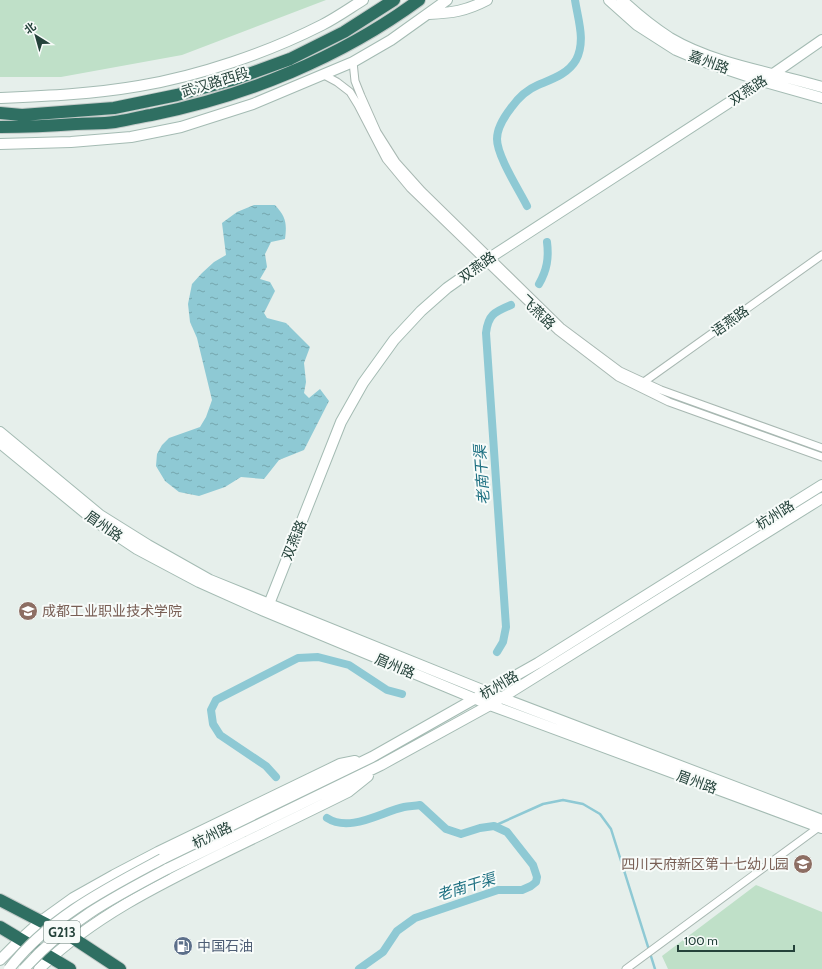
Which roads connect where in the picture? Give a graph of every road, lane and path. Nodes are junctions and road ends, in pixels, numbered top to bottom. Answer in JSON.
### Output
{"nodes":[{"id":1,"x":364,"y":0,"type":"edge"},
{"id":2,"x":394,"y":0,"type":"edge"},
{"id":3,"x":419,"y":0,"type":"edge"},
{"id":4,"x":447,"y":0,"type":"edge"},
{"id":5,"x":487,"y":0,"type":"edge"},
{"id":6,"x":609,"y":0,"type":"edge"},
{"id":7,"x":622,"y":0,"type":"edge"},
{"id":8,"x":429,"y":14,"type":"junction"},
{"id":9,"x":822,"y":40,"type":"edge"},
{"id":10,"x":353,"y":62,"type":"junction"},
{"id":11,"x":773,"y":74,"type":"junction"},
{"id":12,"x":324,"y":75,"type":"junction"},
{"id":13,"x":762,"y":81,"type":"junction"},
{"id":14,"x":822,"y":87,"type":"edge"},
{"id":15,"x":0,"y":98,"type":"edge"},
{"id":16,"x":822,"y":98,"type":"edge"},
{"id":17,"x":0,"y":114,"type":"edge"},
{"id":18,"x":0,"y":127,"type":"edge"},
{"id":19,"x":0,"y":144,"type":"edge"},
{"id":20,"x":822,"y":255,"type":"edge"},
{"id":21,"x":488,"y":259,"type":"junction"},
{"id":22,"x":640,"y":384,"type":"junction"},
{"id":23,"x":0,"y":432,"type":"edge"},
{"id":24,"x":0,"y":443,"type":"edge"},
{"id":25,"x":822,"y":448,"type":"edge"},
{"id":26,"x":822,"y":457,"type":"edge"},
{"id":27,"x":822,"y":485,"type":"edge"},
{"id":28,"x":822,"y":498,"type":"edge"},
{"id":29,"x":266,"y":607,"type":"junction"},
{"id":30,"x":488,"y":691,"type":"junction"},
{"id":31,"x":502,"y":698,"type":"junction"},
{"id":32,"x":474,"y":699,"type":"junction"},
{"id":33,"x":490,"y":705,"type":"junction"},
{"id":34,"x":372,"y":757,"type":"junction"},
{"id":35,"x":381,"y":765,"type":"junction"},
{"id":36,"x":820,"y":821,"type":"edge"},
{"id":37,"x":0,"y":900,"type":"edge"},
{"id":38,"x":42,"y":921,"type":"junction"},
{"id":39,"x":0,"y":927,"type":"edge"},
{"id":40,"x":21,"y":938,"type":"junction"},
{"id":41,"x":73,"y":938,"type":"junction"},
{"id":42,"x":51,"y":957,"type":"junction"},
{"id":43,"x":0,"y":960,"type":"edge"},
{"id":44,"x":9,"y":969,"type":"edge"},
{"id":45,"x":24,"y":969,"type":"edge"},
{"id":46,"x":39,"y":969,"type":"edge"},
{"id":47,"x":70,"y":969,"type":"edge"},
{"id":48,"x":120,"y":969,"type":"edge"},
{"id":49,"x":626,"y":969,"type":"edge"}],
"edges":[{"from":1,"to":15,"type":"main road"},
{"from":2,"to":17,"type":"highway","name":"武汉路西段"},
{"from":3,"to":18,"type":"highway","name":"武汉路西段"},
{"from":4,"to":8,"type":"main road"},
{"from":5,"to":8,"type":"main road"},
{"from":6,"to":13,"type":"main road","name":"嘉州路"},
{"from":7,"to":11,"type":"main road"},
{"from":8,"to":10,"type":"main road"},
{"from":9,"to":11,"type":"main road","name":"双燕路"},
{"from":10,"to":12,"type":"main road"},
{"from":10,"to":21,"type":"street","name":"飞燕路"},
{"from":11,"to":13,"type":"main road","name":"双燕路"},
{"from":11,"to":14,"type":"main road"},
{"from":12,"to":19,"type":"main road"},
{"from":12,"to":21,"type":"street","name":"飞燕路"},
{"from":13,"to":16,"type":"main road","name":"嘉州路"},
{"from":13,"to":21,"type":"main road","name":"双燕路"},
{"from":20,"to":22,"type":"street","name":"语燕路"},
{"from":21,"to":22,"type":"street","name":"飞燕路"},
{"from":21,"to":29,"type":"main road","name":"双燕路"},
{"from":22,"to":25,"type":"street","name":"飞燕路"},
{"from":22,"to":26,"type":"street","name":"飞燕路"},
{"from":23,"to":29,"type":"main road"},
{"from":24,"to":29,"type":"main road","name":"眉州路"},
{"from":27,"to":30,"type":"main road","name":"杭州路"},
{"from":28,"to":31,"type":"main road","name":"杭州路"},
{"from":29,"to":30,"type":"main road"},
{"from":29,"to":32,"type":"main road","name":"眉州路"},
{"from":30,"to":31,"type":"main road"},
{"from":30,"to":32,"type":"main road","name":"杭州路"},
{"from":31,"to":33,"type":"main road","name":"杭州路"},
{"from":31,"to":36,"type":"main road"},
{"from":32,"to":33,"type":"main road","name":"眉州路"},
{"from":32,"to":34,"type":"main road","name":"杭州路"},
{"from":33,"to":35,"type":"main road","name":"杭州路"},
{"from":33,"to":36,"type":"main road","name":"眉州路"},
{"from":34,"to":38,"type":"main road"},
{"from":34,"to":44,"type":"main road","name":"杭州路","bridge":true},
{"from":35,"to":41,"type":"main road"},
{"from":35,"to":45,"type":"main road","name":"杭州路","bridge":true},
{"from":36,"to":49,"type":"street"},
{"from":37,"to":38,"type":"highway","number":"G213"},
{"from":38,"to":40,"type":"main road"},
{"from":38,"to":41,"type":"highway","number":"G213"},
{"from":39,"to":40,"type":"highway","number":"G213"},
{"from":40,"to":42,"type":"highway","number":"G213"},
{"from":40,"to":43,"type":"main road"},
{"from":41,"to":42,"type":"main road"},
{"from":41,"to":48,"type":"highway","number":"G213"},
{"from":42,"to":46,"type":"main road"},
{"from":42,"to":47,"type":"highway","number":"G213"}]}
